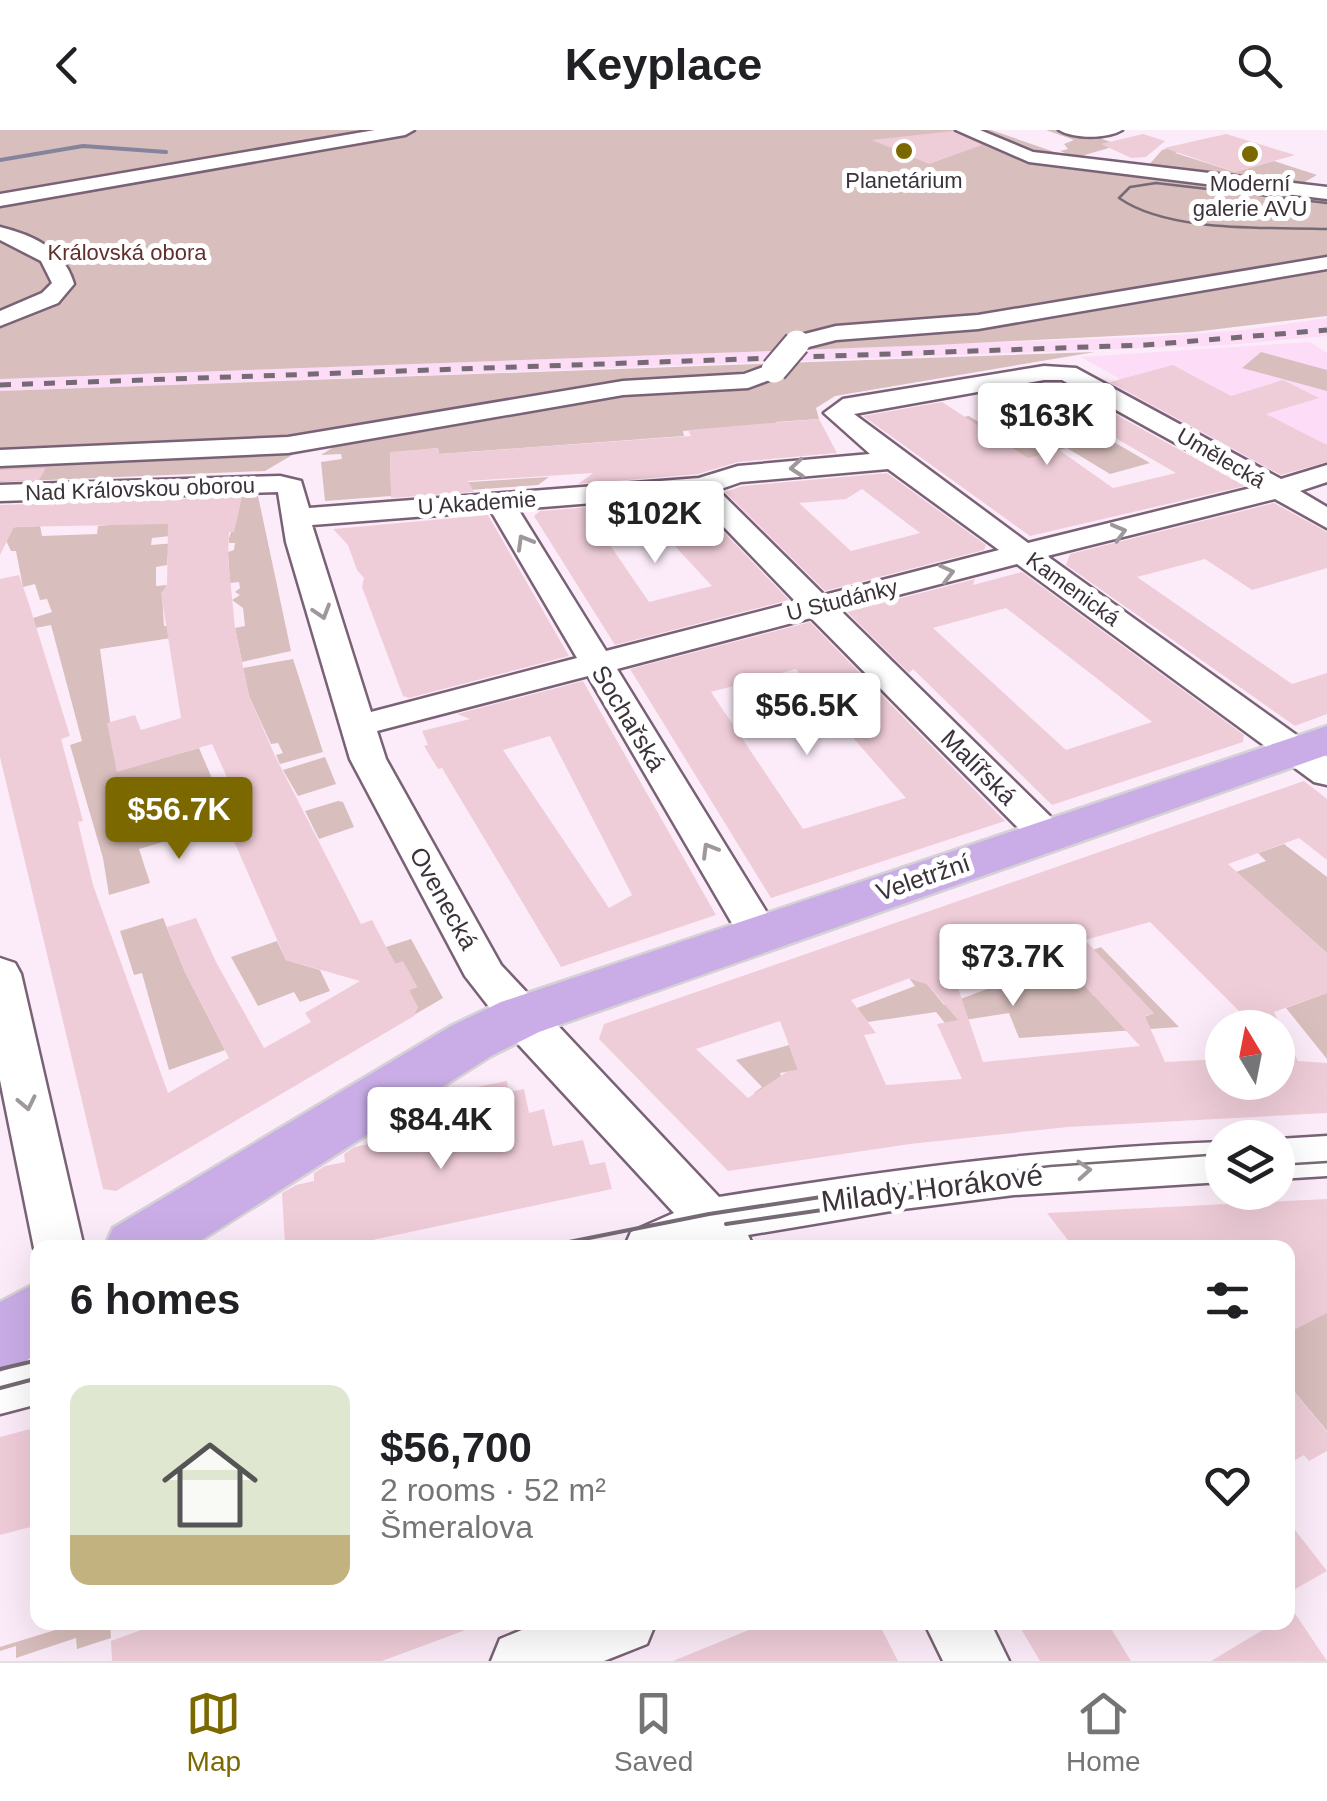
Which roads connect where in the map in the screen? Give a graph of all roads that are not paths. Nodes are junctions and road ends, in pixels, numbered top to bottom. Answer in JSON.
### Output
{"nodes":[{"id":1,"x":405,"y":130,"type":"edge"},
{"id":2,"x":965,"y":130,"type":"edge"},
{"id":3,"x":1068,"y":130,"type":"edge"},
{"id":4,"x":1113,"y":130,"type":"edge"},
{"id":5,"x":1327,"y":193,"type":"edge"},
{"id":6,"x":0,"y":200,"type":"edge"},
{"id":7,"x":0,"y":233,"type":"edge"},
{"id":8,"x":1327,"y":263,"type":"edge"},
{"id":9,"x":0,"y":318,"type":"edge"},
{"id":10,"x":1061,"y":372,"type":"joint"},
{"id":11,"x":288,"y":445,"type":"junction"},
{"id":12,"x":0,"y":458,"type":"edge"},
{"id":13,"x":894,"y":460,"type":"junction"},
{"id":14,"x":1327,"y":473,"type":"edge"},
{"id":15,"x":280,"y":484,"type":"junction"},
{"id":16,"x":702,"y":486,"type":"junction"},
{"id":17,"x":1274,"y":489,"type":"junction"},
{"id":18,"x":0,"y":494,"type":"edge"},
{"id":19,"x":500,"y":502,"type":"junction"},
{"id":20,"x":298,"y":518,"type":"junction"},
{"id":21,"x":1327,"y":519,"type":"edge"},
{"id":22,"x":1024,"y":554,"type":"junction"},
{"id":23,"x":818,"y":606,"type":"junction"},
{"id":24,"x":597,"y":664,"type":"junction"},
{"id":25,"x":356,"y":726,"type":"junction"},
{"id":26,"x":1316,"y":755,"type":"edge"},
{"id":27,"x":1046,"y":834,"type":"junction"},
{"id":28,"x":759,"y":934,"type":"junction"},
{"id":29,"x":0,"y":974,"type":"edge"},
{"id":30,"x":520,"y":1017,"type":"junction"},
{"id":31,"x":1327,"y":1156,"type":"edge"},
{"id":32,"x":1295,"y":1157,"type":"edge"},
{"id":33,"x":1205,"y":1163,"type":"edge"},
{"id":34,"x":720,"y":1234,"type":"edge"},
{"id":35,"x":57,"y":1240,"type":"edge"},
{"id":36,"x":148,"y":1240,"type":"edge"},
{"id":37,"x":690,"y":1240,"type":"edge"},
{"id":38,"x":30,"y":1303,"type":"edge"},
{"id":39,"x":0,"y":1316,"type":"edge"},
{"id":40,"x":30,"y":1318,"type":"edge"},
{"id":41,"x":0,"y":1340,"type":"edge"},
{"id":42,"x":30,"y":1380,"type":"edge"},
{"id":43,"x":0,"y":1388,"type":"edge"},
{"id":44,"x":604,"y":1630,"type":"edge"},
{"id":45,"x":960,"y":1630,"type":"edge"},
{"id":46,"x":522,"y":1661,"type":"edge"},
{"id":47,"x":978,"y":1661,"type":"edge"}],
"edges":[{"from":1,"to":6,"type":"street"},
{"from":2,"to":5,"type":"street"},
{"from":3,"to":4,"type":"street"},
{"from":7,"to":9,"type":"street"},
{"from":8,"to":11,"type":"street","bridge":true},
{"from":10,"to":13,"type":"street","name":"Kamenická"},
{"from":10,"to":17,"type":"street","name":"Umělecká"},
{"from":11,"to":12,"type":"street"},
{"from":11,"to":15,"type":"street"},
{"from":13,"to":16,"type":"street","name":"U Akademie","one_way":true},
{"from":13,"to":22,"type":"street","name":"Kamenická"},
{"from":14,"to":17,"type":"street","name":"U Studánky"},
{"from":15,"to":18,"type":"street","name":"Nad Královskou oborou"},
{"from":15,"to":20,"type":"street","name":"Ovenecká"},
{"from":16,"to":19,"type":"street","name":"U Akademie"},
{"from":16,"to":23,"type":"street","name":"Malířská"},
{"from":17,"to":21,"type":"street","name":"Umělecká"},
{"from":22,"to":17,"type":"street","name":"U Studánky","one_way":true},
{"from":19,"to":20,"type":"street","name":"U Akademie"},
{"from":24,"to":19,"type":"street","name":"Sochařská","one_way":true},
{"from":20,"to":25,"type":"street","name":"Ovenecká","one_way":true},
{"from":23,"to":22,"type":"street","name":"U Studánky","one_way":true},
{"from":22,"to":26,"type":"street","name":"Kamenická"},
{"from":23,"to":24,"type":"street","name":"U Studánky"},
{"from":23,"to":27,"type":"street","name":"Malířská"},
{"from":24,"to":25,"type":"street","name":"U Studánky"},
{"from":28,"to":24,"type":"street","name":"Sochařská","one_way":true},
{"from":25,"to":30,"type":"street","name":"Ovenecká"},
{"from":26,"to":27,"type":"main road","name":"Veletržní"},
{"from":27,"to":28,"type":"main road","name":"Veletržní"},
{"from":28,"to":30,"type":"main road","name":"Veletržní"},
{"from":29,"to":35,"type":"street","one_way":true},
{"from":30,"to":34,"type":"street","name":"Ovenecká"},
{"from":30,"to":36,"type":"main road","name":"Veletržní"},
{"from":31,"to":32,"type":"street"},
{"from":34,"to":33,"type":"street","name":"Milady Horákové","one_way":true},
{"from":34,"to":37,"type":"street","name":"Milady Horákové"},
{"from":38,"to":39,"type":"main road"},
{"from":40,"to":41,"type":"main road"},
{"from":42,"to":43,"type":"street"},
{"from":44,"to":46,"type":"street"},
{"from":45,"to":47,"type":"street"}]}
